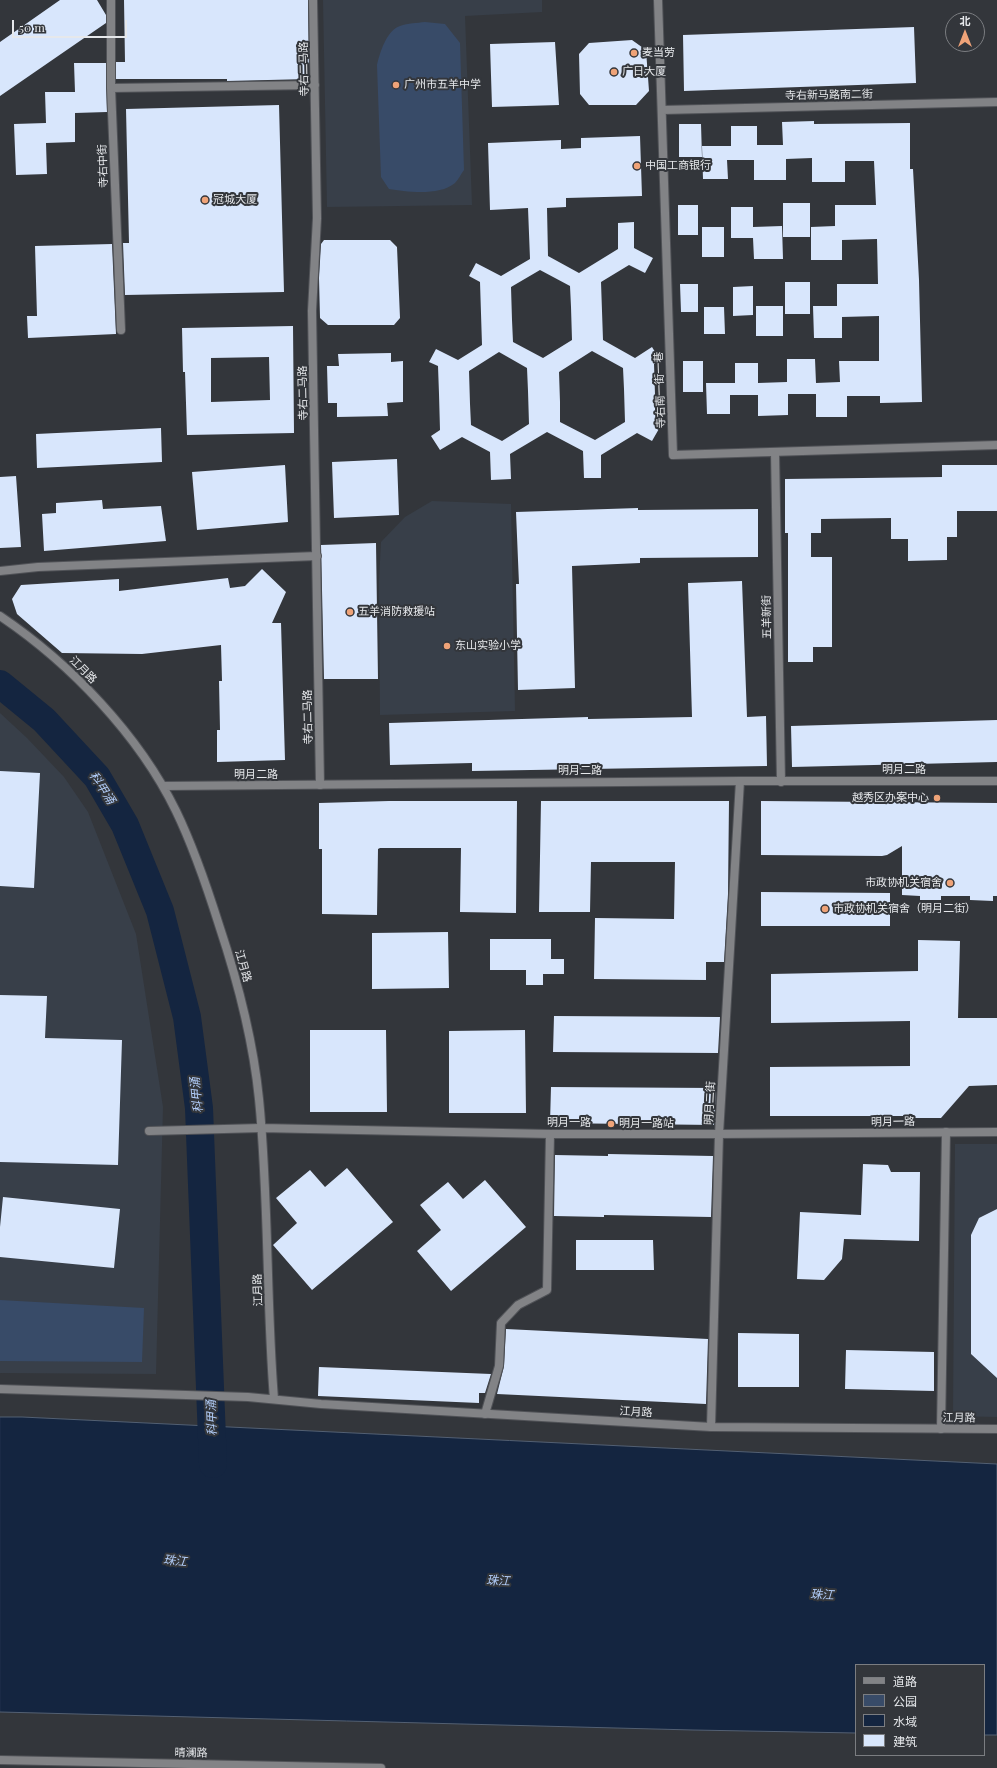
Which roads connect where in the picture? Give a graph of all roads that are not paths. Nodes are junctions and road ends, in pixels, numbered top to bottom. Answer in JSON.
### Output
{"nodes":[{"id":1,"x":111,"y":0,"type":"edge"},
{"id":2,"x":313,"y":0,"type":"edge"},
{"id":3,"x":658,"y":0,"type":"edge"},
{"id":4,"x":315,"y":85,"type":"junction"},
{"id":5,"x":111,"y":88,"type":"junction"},
{"id":6,"x":997,"y":102,"type":"edge"},
{"id":7,"x":662,"y":110,"type":"junction"},
{"id":8,"x":121,"y":330,"type":"dead end"},
{"id":9,"x":997,"y":445,"type":"edge"},
{"id":10,"x":775,"y":452,"type":"junction"},
{"id":11,"x":317,"y":556,"type":"junction"},
{"id":12,"x":0,"y":571,"type":"edge"},
{"id":13,"x":0,"y":616,"type":"edge"},
{"id":14,"x":740,"y":781,"type":"junction"},
{"id":15,"x":997,"y":781,"type":"edge"},
{"id":16,"x":781,"y":782,"type":"junction"},
{"id":17,"x":163,"y":786,"type":"junction"},
{"id":18,"x":320,"y":786,"type":"junction"},
{"id":19,"x":261,"y":1128,"type":"junction"},
{"id":20,"x":149,"y":1131,"type":"dead end"},
{"id":21,"x":946,"y":1132,"type":"junction"},
{"id":22,"x":997,"y":1132,"type":"edge"},
{"id":23,"x":550,"y":1134,"type":"junction"},
{"id":24,"x":719,"y":1134,"type":"junction"},
{"id":25,"x":0,"y":1389,"type":"edge"},
{"id":26,"x":274,"y":1399,"type":"junction"},
{"id":27,"x":485,"y":1414,"type":"junction"},
{"id":28,"x":710,"y":1427,"type":"junction"},
{"id":29,"x":941,"y":1429,"type":"junction"},
{"id":30,"x":997,"y":1430,"type":"edge"},
{"id":31,"x":0,"y":1760,"type":"edge"},
{"id":32,"x":381,"y":1768,"type":"edge"}],
"edges":[{"from":1,"to":5,"type":"street","name":"寺右中街"},
{"from":2,"to":4,"type":"street","name":"寺右二马路"},
{"from":3,"to":7,"type":"street","name":"寺右南一街一巷"},
{"from":4,"to":5,"type":"street"},
{"from":4,"to":11,"type":"street","name":"寺右二马路"},
{"from":5,"to":8,"type":"street","name":"寺右中街"},
{"from":6,"to":7,"type":"street","name":"寺右新马路南二街"},
{"from":7,"to":10,"type":"street","name":"寺右南一街一巷"},
{"from":9,"to":10,"type":"street","name":"寺右南一街一巷"},
{"from":10,"to":16,"type":"street","name":"五羊新街"},
{"from":11,"to":12,"type":"street"},
{"from":11,"to":18,"type":"street","name":"寺右二马路"},
{"from":13,"to":17,"type":"street","name":"江月路"},
{"from":14,"to":16,"type":"street","name":"明月二路"},
{"from":14,"to":18,"type":"street","name":"明月二路"},
{"from":14,"to":24,"type":"street","name":"明月二街"},
{"from":15,"to":16,"type":"street","name":"明月二路"},
{"from":17,"to":18,"type":"street","name":"明月二路"},
{"from":17,"to":19,"type":"street","name":"江月路"},
{"from":19,"to":20,"type":"street","name":"明月一路"},
{"from":19,"to":23,"type":"street","name":"明月一路"},
{"from":19,"to":26,"type":"street","name":"江月路"},
{"from":21,"to":22,"type":"street","name":"明月一路"},
{"from":21,"to":24,"type":"street","name":"明月一路"},
{"from":21,"to":29,"type":"street"},
{"from":23,"to":24,"type":"street","name":"明月一路"},
{"from":23,"to":27,"type":"street"},
{"from":24,"to":28,"type":"street","name":"明月二街"},
{"from":25,"to":26,"type":"street","name":"江月路"},
{"from":26,"to":27,"type":"street","name":"江月路"},
{"from":27,"to":28,"type":"street","name":"江月路"},
{"from":28,"to":29,"type":"street","name":"江月路"},
{"from":29,"to":30,"type":"street","name":"江月路"},
{"from":31,"to":32,"type":"street","name":"晴澜路"}]}
